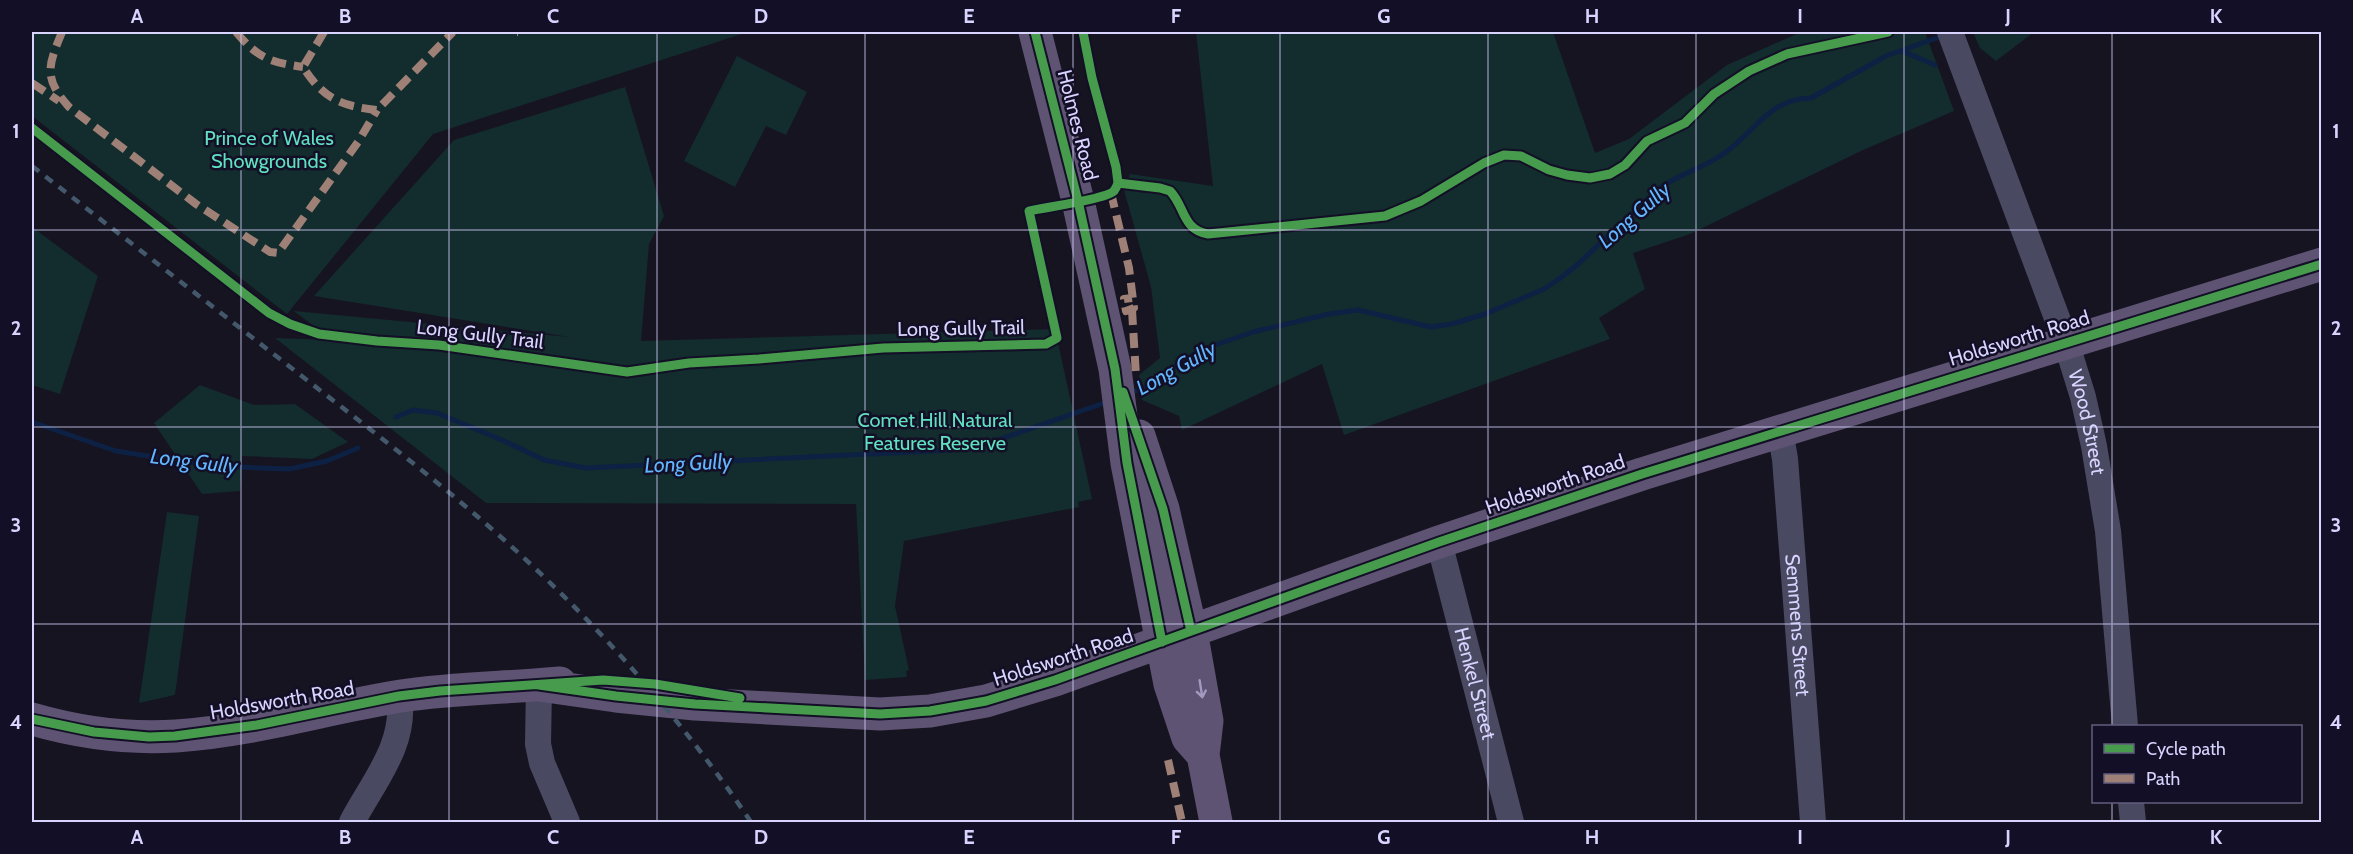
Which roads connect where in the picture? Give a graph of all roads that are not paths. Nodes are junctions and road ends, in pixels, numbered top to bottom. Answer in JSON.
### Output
{"nodes":[{"id":1,"x":1035,"y":32,"type":"edge"},
{"id":2,"x":1953,"y":40,"type":"edge"},
{"id":3,"x":2322,"y":264,"type":"edge"},
{"id":4,"x":2066,"y":342,"type":"junction"},
{"id":5,"x":1780,"y":430,"type":"junction"},
{"id":6,"x":1439,"y":542,"type":"junction"},
{"id":7,"x":1177,"y":637,"type":"junction"},
{"id":8,"x":539,"y":685,"type":"junction"},
{"id":9,"x":399,"y":696,"type":"junction"},
{"id":10,"x":32,"y":719,"type":"edge"},
{"id":11,"x":2125,"y":725,"type":"edge"},
{"id":12,"x":2131,"y":803,"type":"edge"},
{"id":13,"x":352,"y":822,"type":"edge"},
{"id":14,"x":567,"y":822,"type":"edge"},
{"id":15,"x":1216,"y":822,"type":"edge"},
{"id":16,"x":1511,"y":822,"type":"edge"},
{"id":17,"x":1813,"y":822,"type":"edge"},
{"id":18,"x":2133,"y":822,"type":"edge"}],
"edges":[{"from":1,"to":7,"type":"main road","name":"Holmes Road"},
{"from":2,"to":4,"type":"street","name":"Wood Street"},
{"from":3,"to":4,"type":"main road","name":"Holdsworth Road"},
{"from":4,"to":5,"type":"main road","name":"Holdsworth Road"},
{"from":4,"to":11,"type":"street","name":"Wood Street"},
{"from":5,"to":6,"type":"main road","name":"Holdsworth Road"},
{"from":5,"to":17,"type":"street","name":"Semmens Street"},
{"from":6,"to":7,"type":"main road","name":"Holdsworth Road"},
{"from":6,"to":16,"type":"street","name":"Henkel Street"},
{"from":7,"to":8,"type":"main road","name":"Holdsworth Road"},
{"from":7,"to":15,"type":"main road","name":"Holmes Road"},
{"from":8,"to":9,"type":"main road","name":"Holdsworth Road"},
{"from":8,"to":14,"type":"street"},
{"from":9,"to":10,"type":"main road","name":"Holdsworth Road"},
{"from":9,"to":13,"type":"street"},
{"from":12,"to":18,"type":"street"}]}
